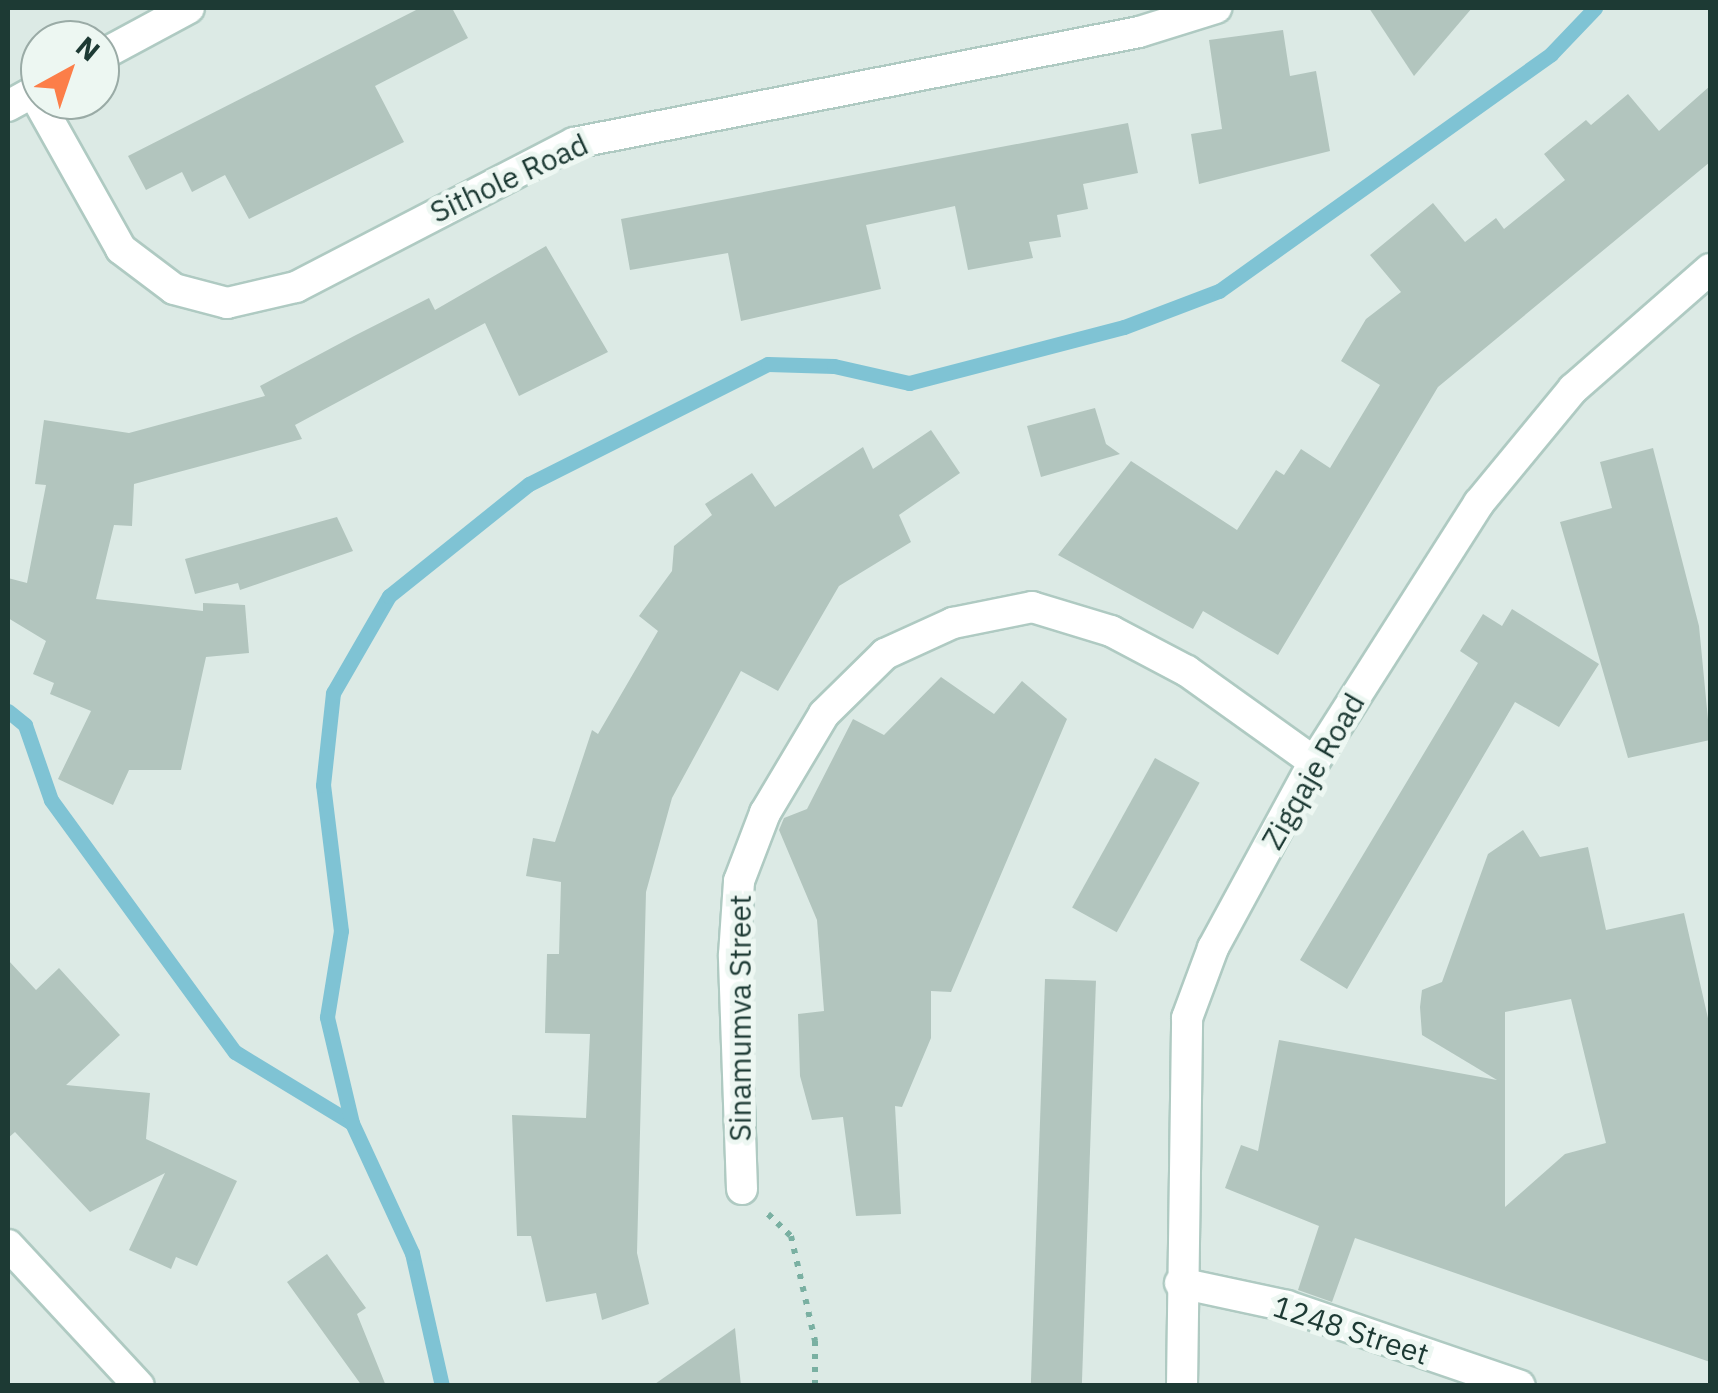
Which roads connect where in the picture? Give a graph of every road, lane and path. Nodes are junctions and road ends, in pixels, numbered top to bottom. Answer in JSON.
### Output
{"nodes":[{"id":1,"x":189,"y":8,"type":"edge"},
{"id":2,"x":1216,"y":8,"type":"edge"},
{"id":3,"x":120,"y":45,"type":"edge"},
{"id":4,"x":42,"y":120,"type":"edge"},
{"id":5,"x":1707,"y":272,"type":"edge"},
{"id":6,"x":1710,"y":306,"type":"edge"},
{"id":7,"x":1314,"y":762,"type":"junction"},
{"id":8,"x":742,"y":1189,"type":"joint"},
{"id":9,"x":8,"y":1245,"type":"edge"},
{"id":10,"x":1180,"y":1284,"type":"junction"},
{"id":11,"x":140,"y":1386,"type":"edge"},
{"id":12,"x":815,"y":1386,"type":"edge"},
{"id":13,"x":1182,"y":1386,"type":"edge"},
{"id":14,"x":1520,"y":1386,"type":"edge"}],
"edges":[{"from":1,"to":3,"type":"street"},
{"from":2,"to":4,"type":"street","name":"Sithole Road"},
{"from":5,"to":6,"type":"street"},
{"from":5,"to":7,"type":"street","name":"Zigqaje Road"},
{"from":7,"to":8,"type":"street","name":"Sinamumva Street"},
{"from":7,"to":10,"type":"street","name":"Zigqaje Road"},
{"from":8,"to":12,"type":"path"},
{"from":9,"to":11,"type":"street"},
{"from":10,"to":13,"type":"street","name":"Zigqaje Road"},
{"from":10,"to":14,"type":"street","name":"1248 Street"}]}
